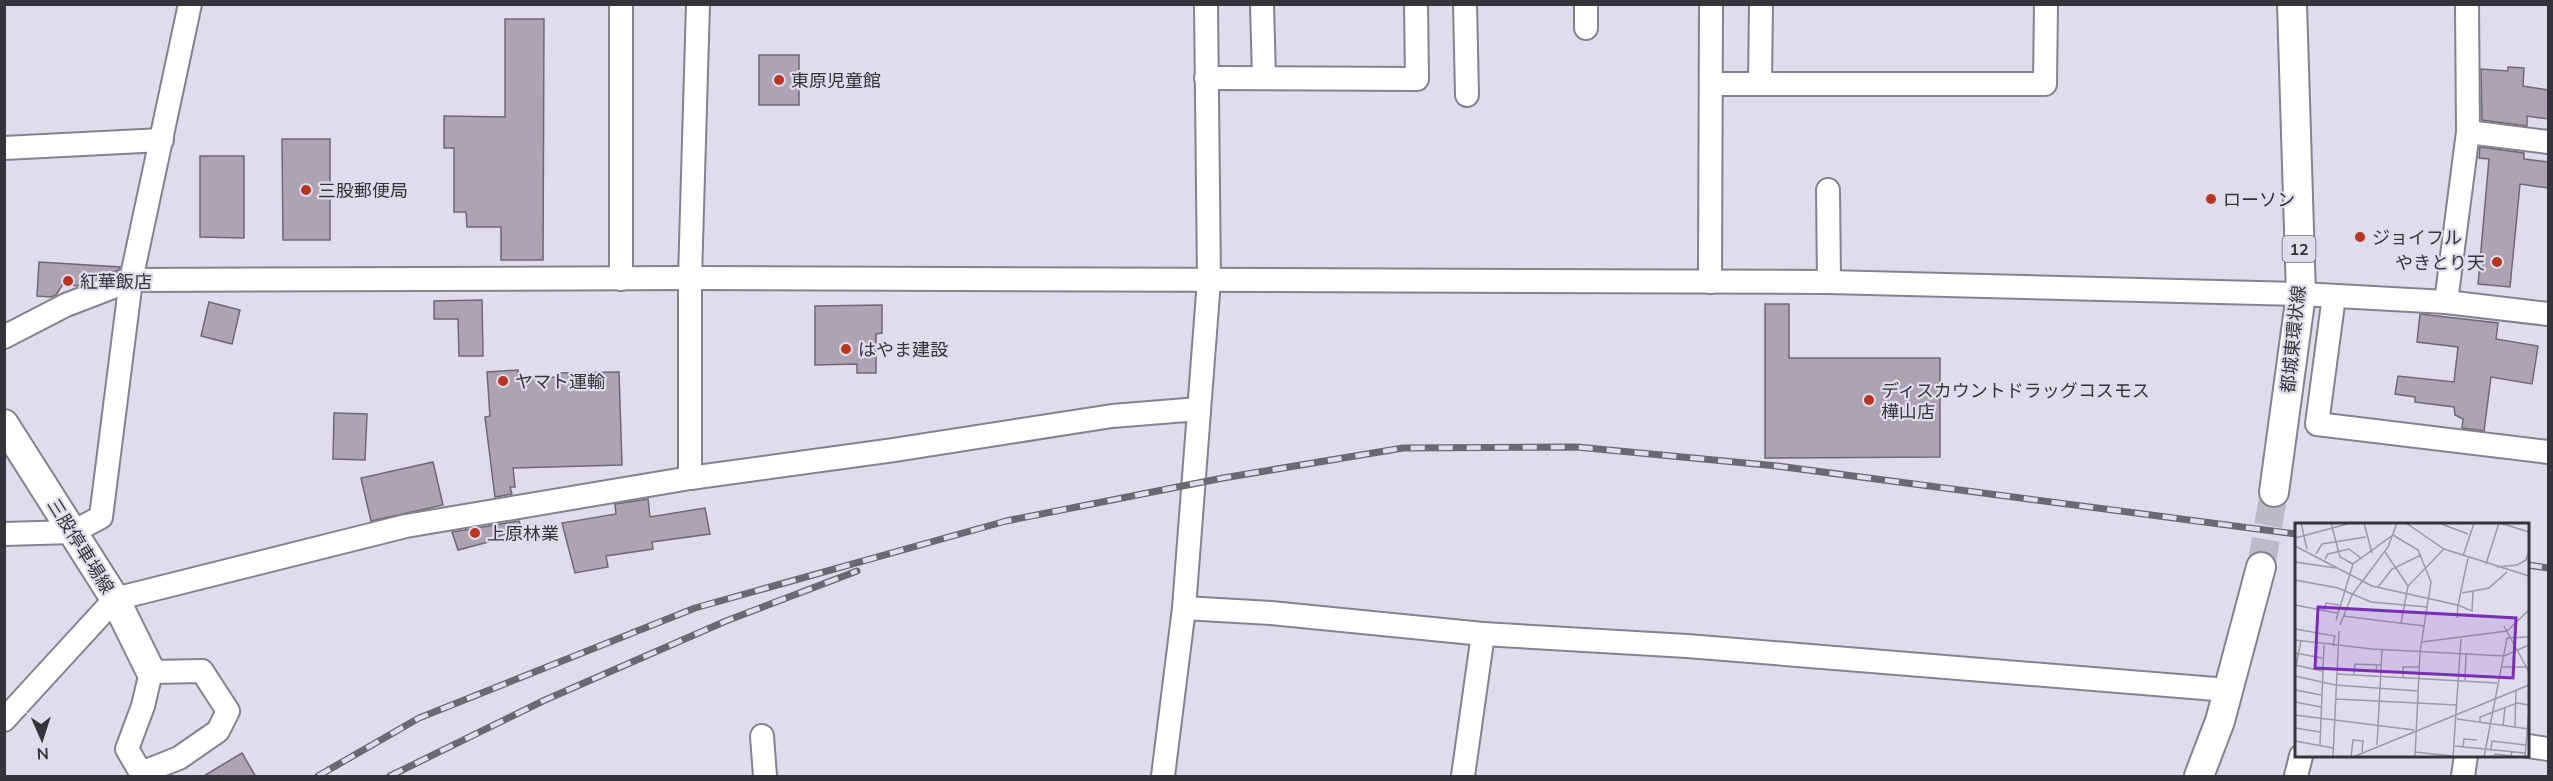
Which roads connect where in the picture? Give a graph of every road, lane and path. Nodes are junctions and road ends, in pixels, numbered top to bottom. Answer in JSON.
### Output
{"nodes":[{"id":1,"x":190,"y":4,"type":"edge"},
{"id":2,"x":621,"y":4,"type":"edge"},
{"id":3,"x":698,"y":4,"type":"edge"},
{"id":4,"x":1206,"y":4,"type":"edge"},
{"id":5,"x":1262,"y":4,"type":"edge"},
{"id":6,"x":1416,"y":4,"type":"edge"},
{"id":7,"x":1465,"y":4,"type":"edge"},
{"id":8,"x":1586,"y":4,"type":"edge"},
{"id":9,"x":1711,"y":4,"type":"edge"},
{"id":10,"x":1761,"y":4,"type":"edge"},
{"id":11,"x":2046,"y":4,"type":"edge"},
{"id":12,"x":2292,"y":4,"type":"edge"},
{"id":13,"x":2467,"y":4,"type":"edge"},
{"id":14,"x":1587,"y":28,"type":"dead end"},
{"id":15,"x":1206,"y":78,"type":"junction"},
{"id":16,"x":1264,"y":78,"type":"junction"},
{"id":17,"x":1711,"y":84,"type":"junction"},
{"id":18,"x":1760,"y":84,"type":"junction"},
{"id":19,"x":1467,"y":95,"type":"dead end"},
{"id":20,"x":2468,"y":132,"type":"junction"},
{"id":21,"x":162,"y":140,"type":"junction"},
{"id":22,"x":2548,"y":142,"type":"edge"},
{"id":23,"x":4,"y":148,"type":"edge"},
{"id":24,"x":1828,"y":190,"type":"dead end"},
{"id":25,"x":690,"y":278,"type":"junction"},
{"id":26,"x":621,"y":279,"type":"junction"},
{"id":27,"x":131,"y":280,"type":"junction"},
{"id":28,"x":1209,"y":280,"type":"junction"},
{"id":29,"x":1710,"y":282,"type":"junction"},
{"id":30,"x":1829,"y":282,"type":"junction"},
{"id":31,"x":2301,"y":294,"type":"junction"},
{"id":32,"x":2334,"y":296,"type":"junction"},
{"id":33,"x":2446,"y":302,"type":"junction"},
{"id":34,"x":2548,"y":314,"type":"edge"},
{"id":35,"x":4,"y":337,"type":"edge"},
{"id":36,"x":1199,"y":409,"type":"junction"},
{"id":37,"x":4,"y":424,"type":"edge"},
{"id":38,"x":2548,"y":452,"type":"edge"},
{"id":39,"x":690,"y":478,"type":"junction"},
{"id":40,"x":2274,"y":492,"type":"tunnel mouth"},
{"id":41,"x":73,"y":532,"type":"junction"},
{"id":42,"x":4,"y":534,"type":"edge"},
{"id":43,"x":2261,"y":567,"type":"tunnel mouth"},
{"id":44,"x":115,"y":599,"type":"junction"},
{"id":45,"x":1185,"y":608,"type":"junction"},
{"id":46,"x":1483,"y":634,"type":"junction"},
{"id":47,"x":151,"y":672,"type":"junction"},
{"id":48,"x":2228,"y":690,"type":"junction"},
{"id":49,"x":4,"y":720,"type":"edge"},
{"id":50,"x":762,"y":736,"type":"dead end"},
{"id":51,"x":2529,"y":746,"type":"edge"},
{"id":52,"x":2548,"y":749,"type":"edge"},
{"id":53,"x":2301,"y":757,"type":"edge"},
{"id":54,"x":2466,"y":757,"type":"edge"},
{"id":55,"x":765,"y":777,"type":"edge"},
{"id":56,"x":1163,"y":777,"type":"edge"},
{"id":57,"x":1463,"y":777,"type":"edge"},
{"id":58,"x":2199,"y":777,"type":"edge"},
{"id":59,"x":2296,"y":777,"type":"edge"},
{"id":60,"x":2463,"y":777,"type":"edge"}],
"edges":[{"from":1,"to":21,"type":"street"},
{"from":2,"to":26,"type":"street"},
{"from":3,"to":25,"type":"street"},
{"from":4,"to":15,"type":"street"},
{"from":5,"to":16,"type":"street"},
{"from":6,"to":16,"type":"street"},
{"from":7,"to":19,"type":"street"},
{"from":8,"to":14,"type":"street"},
{"from":9,"to":17,"type":"street"},
{"from":10,"to":18,"type":"street"},
{"from":11,"to":18,"type":"street"},
{"from":12,"to":31,"type":"main road","name":"都城東環状線","number":"12"},
{"from":13,"to":20,"type":"street"},
{"from":15,"to":16,"type":"street"},
{"from":15,"to":28,"type":"street"},
{"from":17,"to":18,"type":"street"},
{"from":17,"to":29,"type":"street"},
{"from":20,"to":22,"type":"street"},
{"from":20,"to":33,"type":"street"},
{"from":21,"to":23,"type":"street"},
{"from":21,"to":27,"type":"street"},
{"from":24,"to":30,"type":"street"},
{"from":25,"to":26,"type":"street"},
{"from":25,"to":28,"type":"street"},
{"from":25,"to":39,"type":"street"},
{"from":26,"to":27,"type":"street"},
{"from":27,"to":35,"type":"street"},
{"from":27,"to":41,"type":"street"},
{"from":28,"to":29,"type":"street"},
{"from":28,"to":36,"type":"street"},
{"from":29,"to":30,"type":"street"},
{"from":30,"to":31,"type":"street"},
{"from":31,"to":32,"type":"street"},
{"from":31,"to":40,"type":"main road","name":"都城東環状線","number":"12"},
{"from":32,"to":33,"type":"street"},
{"from":32,"to":38,"type":"street"},
{"from":33,"to":34,"type":"street"},
{"from":36,"to":39,"type":"street"},
{"from":36,"to":45,"type":"street"},
{"from":37,"to":41,"type":"main road","name":"三股停車場線"},
{"from":39,"to":44,"type":"street"},
{"from":41,"to":42,"type":"street"},
{"from":41,"to":44,"type":"main road","name":"三股停車場線"},
{"from":43,"to":48,"type":"main road"},
{"from":44,"to":47,"type":"main road","name":"三股停車場線"},
{"from":44,"to":49,"type":"street"},
{"from":45,"to":46,"type":"street"},
{"from":45,"to":56,"type":"street"},
{"from":46,"to":48,"type":"street"},
{"from":46,"to":57,"type":"street"},
{"from":47,"to":47,"type":"street"},
{"from":48,"to":58,"type":"main road"},
{"from":50,"to":55,"type":"street"},
{"from":51,"to":52,"type":"street"},
{"from":53,"to":59,"type":"street"},
{"from":54,"to":60,"type":"street"}]}
